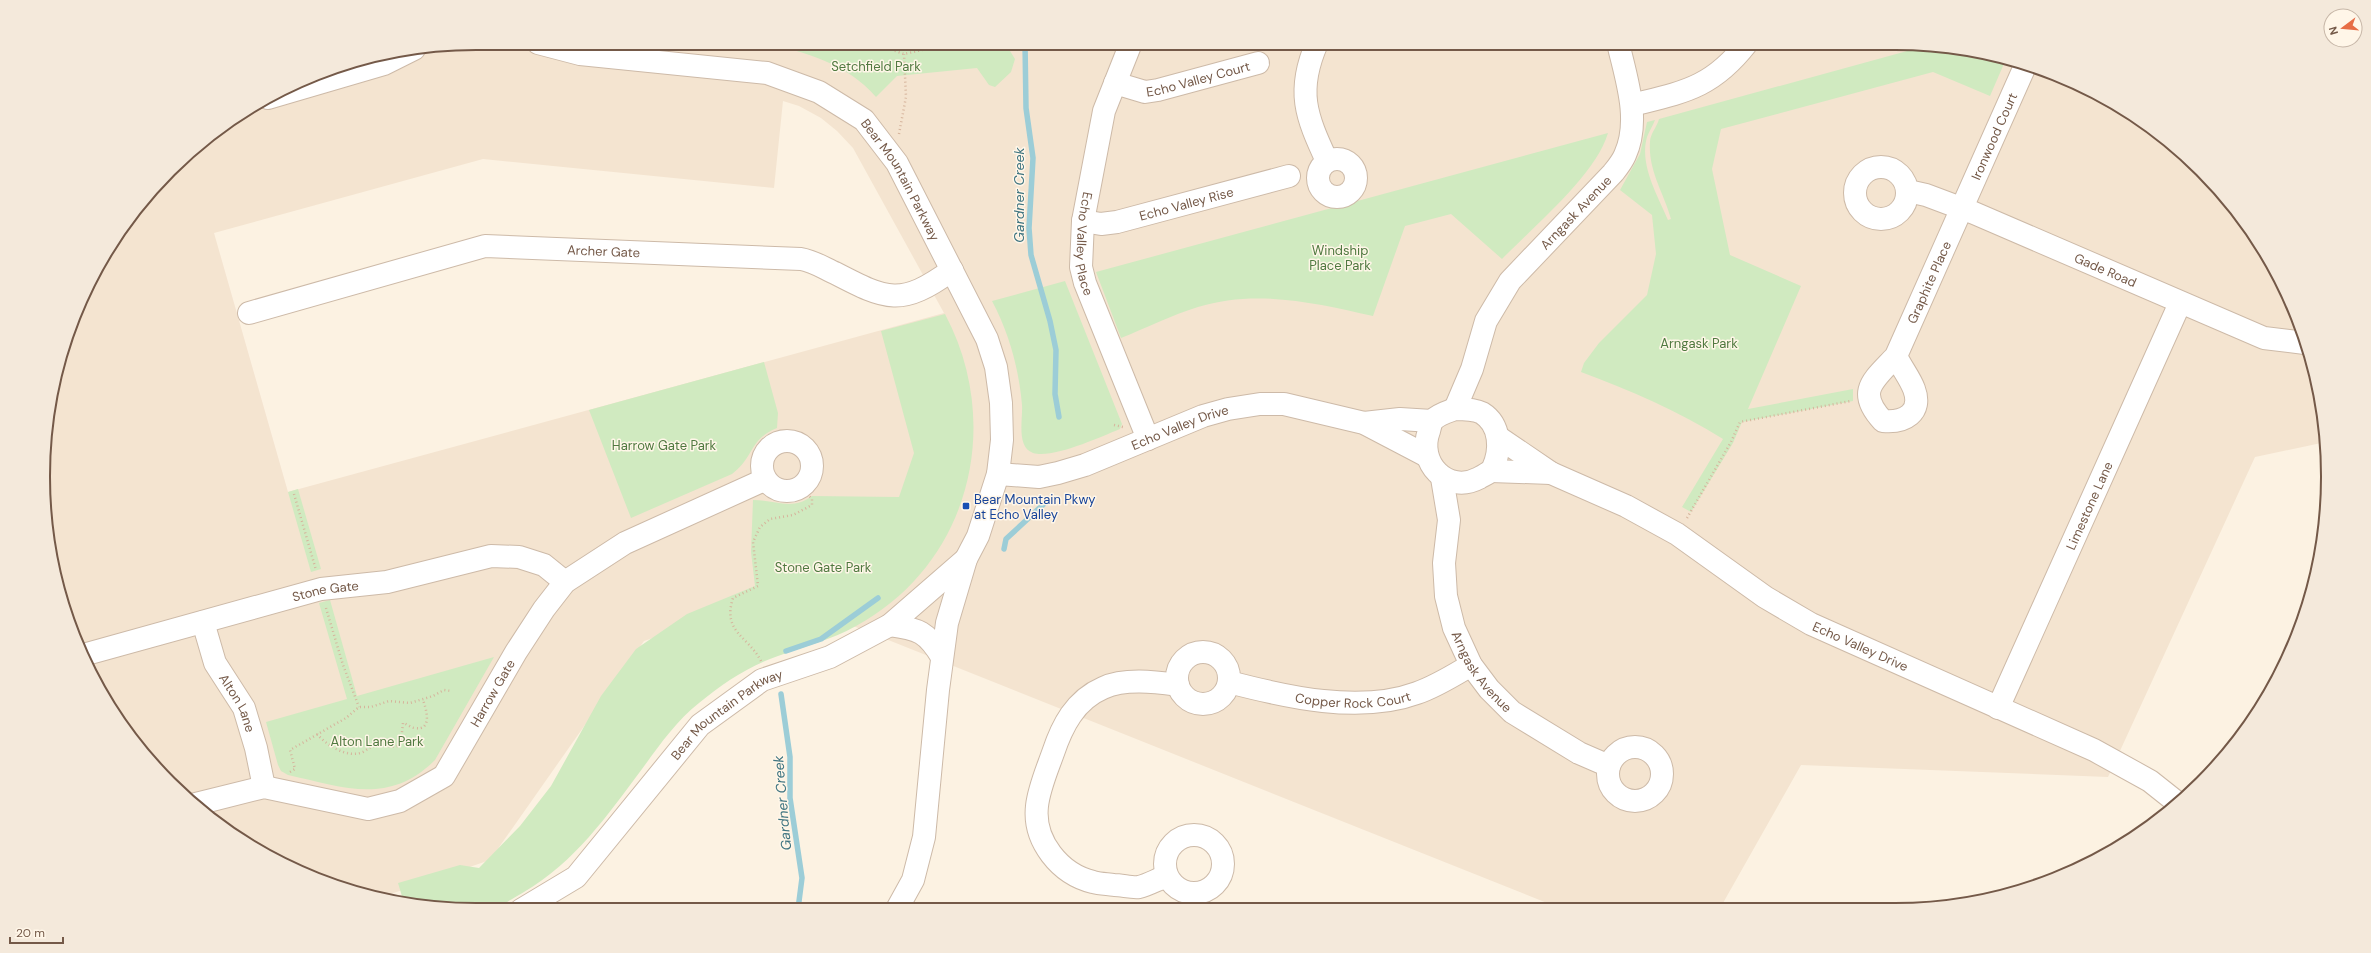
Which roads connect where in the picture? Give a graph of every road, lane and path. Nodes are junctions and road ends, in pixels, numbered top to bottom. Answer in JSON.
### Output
{"nodes":[{"id":1,"x":565,"y":50,"type":"edge"},
{"id":2,"x":892,"y":50,"type":"edge"},
{"id":3,"x":922,"y":50,"type":"edge"},
{"id":4,"x":1129,"y":50,"type":"edge"},
{"id":5,"x":1314,"y":50,"type":"edge"},
{"id":6,"x":1620,"y":50,"type":"edge"},
{"id":7,"x":1741,"y":50,"type":"edge"},
{"id":8,"x":904,"y":54,"type":"junction"},
{"id":9,"x":397,"y":57,"type":"edge"},
{"id":10,"x":1258,"y":63,"type":"dead end"},
{"id":11,"x":2023,"y":70,"type":"edge"},
{"id":12,"x":1115,"y":83,"type":"junction"},
{"id":13,"x":302,"y":87,"type":"edge"},
{"id":14,"x":1632,"y":105,"type":"junction"},
{"id":15,"x":891,"y":155,"type":"junction"},
{"id":16,"x":1327,"y":161,"type":"dead end"},
{"id":17,"x":1289,"y":176,"type":"dead end"},
{"id":18,"x":1908,"y":191,"type":"dead end"},
{"id":19,"x":1960,"y":208,"type":"junction"},
{"id":20,"x":1083,"y":221,"type":"junction"},
{"id":21,"x":952,"y":270,"type":"junction"},
{"id":22,"x":2180,"y":303,"type":"junction"},
{"id":23,"x":249,"y":313,"type":"dead end"},
{"id":24,"x":2299,"y":342,"type":"edge"},
{"id":25,"x":1896,"y":356,"type":"dead end"},
{"id":26,"x":1472,"y":369,"type":"junction"},
{"id":27,"x":1856,"y":400,"type":"dead end"},
{"id":28,"x":1455,"y":409,"type":"junction"},
{"id":29,"x":1482,"y":413,"type":"junction"},
{"id":30,"x":1432,"y":420,"type":"junction"},
{"id":31,"x":1364,"y":423,"type":"junction"},
{"id":32,"x":1498,"y":437,"type":"junction"},
{"id":33,"x":1148,"y":439,"type":"junction"},
{"id":34,"x":1427,"y":456,"type":"junction"},
{"id":35,"x":1491,"y":471,"type":"junction"},
{"id":36,"x":1551,"y":473,"type":"junction"},
{"id":37,"x":998,"y":474,"type":"junction"},
{"id":38,"x":1442,"y":478,"type":"junction"},
{"id":39,"x":764,"y":480,"type":"junction"},
{"id":40,"x":1471,"y":482,"type":"junction"},
{"id":41,"x":801,"y":487,"type":"junction"},
{"id":42,"x":294,"y":494,"type":"dead end"},
{"id":43,"x":1687,"y":519,"type":"dead end"},
{"id":44,"x":1449,"y":520,"type":"junction"},
{"id":45,"x":966,"y":559,"type":"junction"},
{"id":46,"x":316,"y":574,"type":"dead end"},
{"id":47,"x":565,"y":582,"type":"junction"},
{"id":48,"x":324,"y":602,"type":"dead end"},
{"id":49,"x":203,"y":622,"type":"junction"},
{"id":50,"x":890,"y":625,"type":"junction"},
{"id":51,"x":88,"y":653,"type":"edge"},
{"id":52,"x":942,"y":657,"type":"junction"},
{"id":53,"x":1471,"y":665,"type":"junction"},
{"id":54,"x":770,"y":678,"type":"junction"},
{"id":55,"x":1229,"y":682,"type":"junction"},
{"id":56,"x":1178,"y":685,"type":"junction"},
{"id":57,"x":451,"y":691,"type":"dead end"},
{"id":58,"x":423,"y":700,"type":"junction"},
{"id":59,"x":359,"y":707,"type":"junction"},
{"id":60,"x":1998,"y":708,"type":"junction"},
{"id":61,"x":316,"y":734,"type":"junction"},
{"id":62,"x":293,"y":760,"type":"dead end"},
{"id":63,"x":1609,"y":766,"type":"dead end"},
{"id":64,"x":264,"y":787,"type":"junction"},
{"id":65,"x":2173,"y":799,"type":"edge"},
{"id":66,"x":202,"y":803,"type":"edge"},
{"id":67,"x":1167,"y":876,"type":"dead end"},
{"id":68,"x":533,"y":903,"type":"edge"},
{"id":69,"x":900,"y":903,"type":"edge"}],
"edges":[{"from":1,"to":15,"type":"street","name":"Bear Mountain Parkway"},
{"from":2,"to":8,"type":"path"},
{"from":3,"to":8,"type":"path"},
{"from":4,"to":12,"type":"street","name":"Echo Valley Place"},
{"from":5,"to":16,"type":"street"},
{"from":6,"to":14,"type":"street","name":"Arngask Avenue"},
{"from":7,"to":14,"type":"street"},
{"from":8,"to":15,"type":"path"},
{"from":9,"to":13,"type":"street"},
{"from":10,"to":12,"type":"street","name":"Echo Valley Court"},
{"from":11,"to":19,"type":"street","name":"Ironwood Court"},
{"from":12,"to":20,"type":"street","name":"Echo Valley Place"},
{"from":14,"to":26,"type":"street","name":"Arngask Avenue"},
{"from":15,"to":21,"type":"street","name":"Bear Mountain Parkway"},
{"from":17,"to":20,"type":"street","name":"Echo Valley Rise"},
{"from":18,"to":19,"type":"street","name":"Gade Road"},
{"from":19,"to":22,"type":"street","name":"Gade Road"},
{"from":19,"to":25,"type":"street","name":"Graphite Place"},
{"from":20,"to":33,"type":"street","name":"Echo Valley Place"},
{"from":21,"to":23,"type":"street","name":"Archer Gate"},
{"from":21,"to":37,"type":"street","name":"Bear Mountain Parkway"},
{"from":22,"to":24,"type":"street","name":"Gade Road"},
{"from":22,"to":60,"type":"street","name":"Limestone Lane"},
{"from":26,"to":28,"type":"street","name":"Arngask Avenue"},
{"from":26,"to":29,"type":"street","name":"Arngask Avenue"},
{"from":27,"to":43,"type":"path"},
{"from":28,"to":29,"type":"street"},
{"from":28,"to":30,"type":"street"},
{"from":29,"to":32,"type":"street"},
{"from":30,"to":31,"type":"street","name":"Echo Valley Drive"},
{"from":30,"to":34,"type":"street"},
{"from":31,"to":33,"type":"street","name":"Echo Valley Drive"},
{"from":31,"to":34,"type":"street","name":"Echo Valley Drive"},
{"from":32,"to":35,"type":"street"},
{"from":32,"to":36,"type":"street","name":"Echo Valley Drive"},
{"from":33,"to":37,"type":"street","name":"Echo Valley Drive"},
{"from":34,"to":38,"type":"street"},
{"from":35,"to":36,"type":"street","name":"Echo Valley Drive"},
{"from":35,"to":40,"type":"street"},
{"from":36,"to":60,"type":"street","name":"Echo Valley Drive"},
{"from":37,"to":45,"type":"street","name":"Bear Mountain Parkway"},
{"from":38,"to":40,"type":"street"},
{"from":38,"to":44,"type":"street","name":"Arngask Avenue"},
{"from":39,"to":41,"type":"street"},
{"from":39,"to":41,"type":"street"},
{"from":39,"to":47,"type":"street","name":"Harrow Gate"},
{"from":40,"to":44,"type":"street","name":"Arngask Avenue"},
{"from":41,"to":54,"type":"path"},
{"from":42,"to":46,"type":"path"},
{"from":44,"to":53,"type":"street","name":"Arngask Avenue"},
{"from":45,"to":50,"type":"street","name":"Bear Mountain Parkway"},
{"from":45,"to":52,"type":"street","name":"Bear Mountain Parkway"},
{"from":47,"to":49,"type":"street","name":"Stone Gate"},
{"from":47,"to":64,"type":"street","name":"Harrow Gate"},
{"from":48,"to":59,"type":"path"},
{"from":49,"to":51,"type":"street","name":"Stone Gate"},
{"from":49,"to":64,"type":"street","name":"Alton Lane"},
{"from":50,"to":52,"type":"street"},
{"from":50,"to":54,"type":"street","name":"Bear Mountain Parkway"},
{"from":52,"to":69,"type":"street","name":"Bear Mountain Parkway"},
{"from":53,"to":55,"type":"street","name":"Copper Rock Court"},
{"from":53,"to":63,"type":"street","name":"Arngask Avenue"},
{"from":54,"to":68,"type":"street","name":"Bear Mountain Parkway"},
{"from":55,"to":56,"type":"street"},
{"from":55,"to":56,"type":"street"},
{"from":56,"to":67,"type":"street"},
{"from":57,"to":58,"type":"path"},
{"from":58,"to":59,"type":"path"},
{"from":58,"to":61,"type":"path"},
{"from":59,"to":61,"type":"path"},
{"from":60,"to":65,"type":"street","name":"Echo Valley Drive"},
{"from":61,"to":62,"type":"path"},
{"from":64,"to":66,"type":"street","name":"Harrow Gate"}]}
